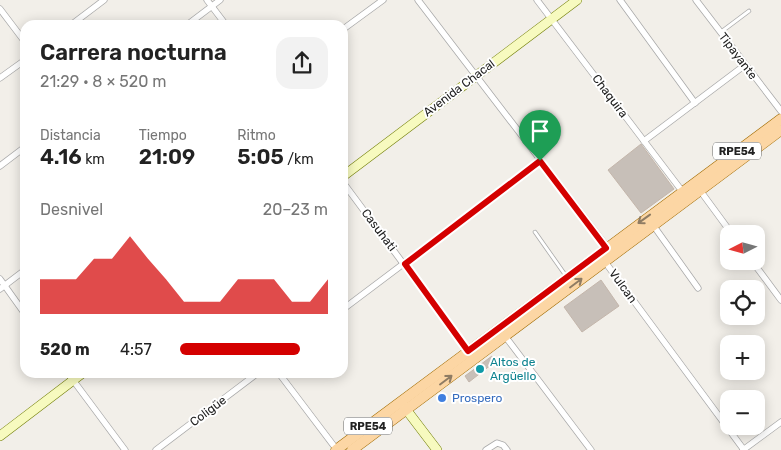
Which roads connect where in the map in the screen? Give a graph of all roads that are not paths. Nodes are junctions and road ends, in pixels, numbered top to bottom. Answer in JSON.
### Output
{"nodes":[{"id":1,"x":104,"y":0,"type":"edge"},
{"id":2,"x":207,"y":0,"type":"edge"},
{"id":3,"x":220,"y":0,"type":"edge"},
{"id":4,"x":383,"y":0,"type":"edge"},
{"id":5,"x":418,"y":0,"type":"edge"},
{"id":6,"x":537,"y":0,"type":"edge"},
{"id":7,"x":578,"y":0,"type":"edge"},
{"id":8,"x":620,"y":0,"type":"edge"},
{"id":9,"x":696,"y":0,"type":"edge"},
{"id":10,"x":212,"y":6,"type":"junction"},
{"id":11,"x":0,"y":10,"type":"edge"},
{"id":12,"x":750,"y":11,"type":"dead end"},
{"id":13,"x":551,"y":19,"type":"junction"},
{"id":14,"x":78,"y":20,"type":"edge"},
{"id":15,"x":194,"y":20,"type":"edge"},
{"id":16,"x":222,"y":20,"type":"edge"},
{"id":17,"x":348,"y":26,"type":"edge"},
{"id":18,"x":721,"y":32,"type":"junction"},
{"id":19,"x":20,"y":36,"type":"edge"},
{"id":20,"x":20,"y":64,"type":"edge"},
{"id":21,"x":746,"y":65,"type":"junction"},
{"id":22,"x":476,"y":75,"type":"junction"},
{"id":23,"x":0,"y":78,"type":"edge"},
{"id":24,"x":695,"y":103,"type":"junction"},
{"id":25,"x":781,"y":111,"type":"edge"},
{"id":26,"x":781,"y":119,"type":"edge"},
{"id":27,"x":781,"y":130,"type":"edge"},
{"id":28,"x":644,"y":140,"type":"junction"},
{"id":29,"x":20,"y":151,"type":"edge"},
{"id":30,"x":540,"y":161,"type":"junction"},
{"id":31,"x":0,"y":166,"type":"edge"},
{"id":32,"x":348,"y":172,"type":"edge"},
{"id":33,"x":697,"y":187,"type":"junction"},
{"id":34,"x":348,"y":189,"type":"edge"},
{"id":35,"x":682,"y":191,"type":"junction"},
{"id":36,"x":654,"y":225,"type":"junction"},
{"id":37,"x":725,"y":225,"type":"edge"},
{"id":38,"x":535,"y":232,"type":"dead end"},
{"id":39,"x":606,"y":248,"type":"junction"},
{"id":40,"x":606,"y":260,"type":"junction"},
{"id":41,"x":405,"y":264,"type":"junction"},
{"id":42,"x":759,"y":270,"type":"edge"},
{"id":43,"x":20,"y":274,"type":"edge"},
{"id":44,"x":566,"y":277,"type":"junction"},
{"id":45,"x":0,"y":279,"type":"edge"},
{"id":46,"x":2,"y":287,"type":"edge"},
{"id":47,"x":698,"y":288,"type":"dead end"},
{"id":48,"x":781,"y":300,"type":"edge"},
{"id":49,"x":348,"y":306,"type":"edge"},
{"id":50,"x":20,"y":308,"type":"edge"},
{"id":51,"x":505,"y":336,"type":"junction"},
{"id":52,"x":468,"y":351,"type":"junction"},
{"id":53,"x":71,"y":378,"type":"edge"},
{"id":54,"x":77,"y":378,"type":"edge"},
{"id":55,"x":251,"y":378,"type":"edge"},
{"id":56,"x":283,"y":378,"type":"edge"},
{"id":57,"x":73,"y":381,"type":"junction"},
{"id":58,"x":403,"y":406,"type":"junction"},
{"id":59,"x":781,"y":422,"type":"edge"},
{"id":60,"x":0,"y":436,"type":"edge"},
{"id":61,"x":125,"y":450,"type":"edge"},
{"id":62,"x":156,"y":450,"type":"edge"},
{"id":63,"x":337,"y":450,"type":"edge"},
{"id":64,"x":352,"y":450,"type":"edge"},
{"id":65,"x":438,"y":450,"type":"edge"},
{"id":66,"x":486,"y":450,"type":"edge"},
{"id":67,"x":507,"y":450,"type":"edge"},
{"id":68,"x":591,"y":450,"type":"edge"},
{"id":69,"x":744,"y":450,"type":"edge"}],
"edges":[{"from":1,"to":14,"type":"street"},
{"from":2,"to":10,"type":"street"},
{"from":3,"to":10,"type":"street"},
{"from":4,"to":17,"type":"street"},
{"from":5,"to":22,"type":"street"},
{"from":6,"to":13,"type":"street","name":"Chaquira"},
{"from":7,"to":13,"type":"main road","name":"Avenida Chacal"},
{"from":8,"to":24,"type":"street"},
{"from":9,"to":18,"type":"street","name":"Tipayante"},
{"from":10,"to":15,"type":"street"},
{"from":10,"to":16,"type":"street"},
{"from":11,"to":19,"type":"street"},
{"from":12,"to":18,"type":"lane"},
{"from":13,"to":22,"type":"main road","name":"Avenida Chacal"},
{"from":13,"to":28,"type":"street","name":"Chaquira"},
{"from":18,"to":21,"type":"street","name":"Tipayante"},
{"from":20,"to":23,"type":"street"},
{"from":21,"to":24,"type":"street"},
{"from":21,"to":25,"type":"street","name":"Tipayante"},
{"from":22,"to":30,"type":"street"},
{"from":22,"to":32,"type":"main road","name":"Avenida Chacal"},
{"from":24,"to":28,"type":"street"},
{"from":26,"to":33,"type":"main road","number":"RPE54"},
{"from":27,"to":33,"type":"main road","number":"RPE54"},
{"from":28,"to":35,"type":"street","name":"Chaquira"},
{"from":29,"to":31,"type":"street"},
{"from":30,"to":39,"type":"street"},
{"from":30,"to":41,"type":"street"},
{"from":33,"to":35,"type":"main road","number":"RPE54"},
{"from":33,"to":36,"type":"main road","number":"RPE54"},
{"from":33,"to":37,"type":"street"},
{"from":34,"to":41,"type":"street","name":"Casuhati"},
{"from":35,"to":39,"type":"main road","number":"RPE54","one_way":true},
{"from":36,"to":40,"type":"main road","number":"RPE54"},
{"from":36,"to":47,"type":"street"},
{"from":38,"to":44,"type":"lane"},
{"from":39,"to":40,"type":"street","name":"Vulcan"},
{"from":39,"to":44,"type":"main road","number":"RPE54"},
{"from":51,"to":40,"type":"main road","number":"RPE54","one_way":true},
{"from":40,"to":69,"type":"street","name":"Vulcan"},
{"from":41,"to":49,"type":"street"},
{"from":41,"to":52,"type":"street","name":"Casuhati"},
{"from":42,"to":48,"type":"street"},
{"from":43,"to":46,"type":"street"},
{"from":44,"to":52,"type":"main road","number":"RPE54"},
{"from":45,"to":46,"type":"street"},
{"from":46,"to":50,"type":"street"},
{"from":58,"to":51,"type":"main road","number":"RPE54","one_way":true},
{"from":51,"to":68,"type":"street"},
{"from":52,"to":58,"type":"main road","number":"RPE54"},
{"from":53,"to":57,"type":"street"},
{"from":54,"to":57,"type":"main road"},
{"from":55,"to":62,"type":"street","name":"Coligüe"},
{"from":56,"to":63,"type":"street"},
{"from":57,"to":60,"type":"main road"},
{"from":57,"to":61,"type":"street"},
{"from":58,"to":63,"type":"main road","number":"RPE54"},
{"from":58,"to":64,"type":"main road","number":"RPE54"},
{"from":58,"to":65,"type":"main road"},
{"from":59,"to":69,"type":"street"},
{"from":66,"to":67,"type":"street"}]}
